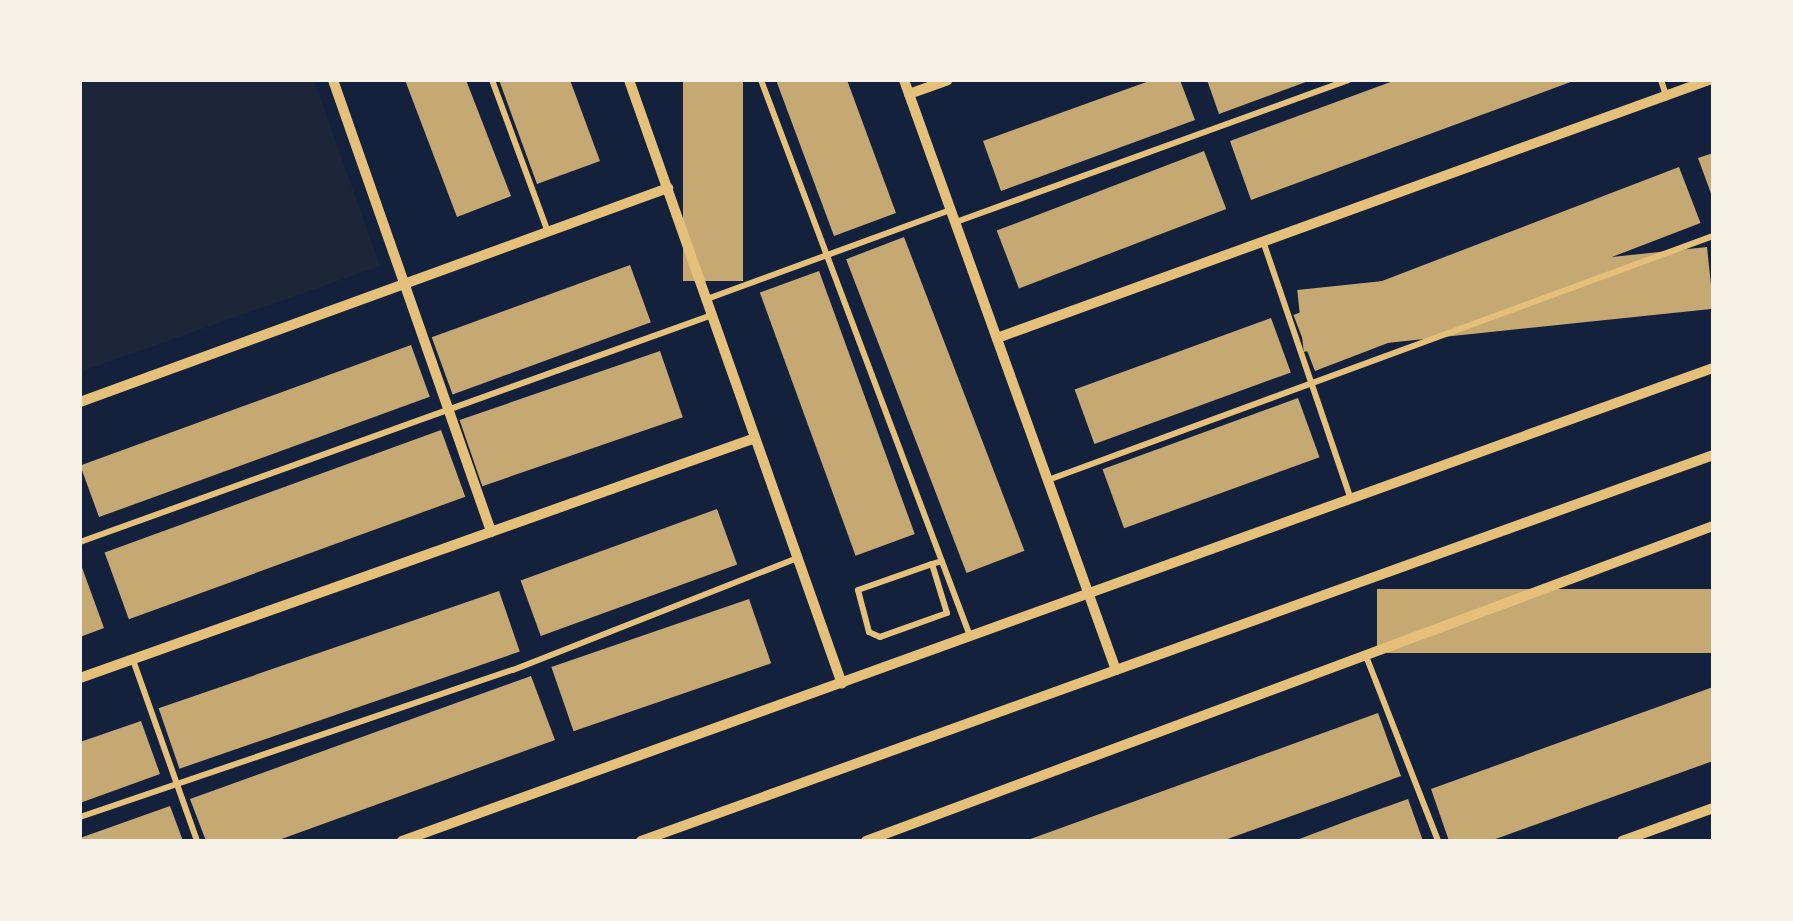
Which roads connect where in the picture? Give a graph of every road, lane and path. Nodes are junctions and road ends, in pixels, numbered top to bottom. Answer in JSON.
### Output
{"nodes":[{"id":1,"x":333,"y":80,"type":"edge"},
{"id":2,"x":492,"y":80,"type":"edge"},
{"id":3,"x":630,"y":80,"type":"edge"},
{"id":4,"x":762,"y":80,"type":"edge"},
{"id":5,"x":904,"y":80,"type":"edge"},
{"id":6,"x":948,"y":80,"type":"edge"},
{"id":7,"x":1348,"y":80,"type":"edge"},
{"id":8,"x":1662,"y":80,"type":"edge"},
{"id":9,"x":1709,"y":80,"type":"edge"},
{"id":10,"x":909,"y":94,"type":"junction"},
{"id":11,"x":1666,"y":95,"type":"junction"},
{"id":12,"x":668,"y":188,"type":"junction"},
{"id":13,"x":950,"y":210,"type":"junction"},
{"id":14,"x":955,"y":222,"type":"junction"},
{"id":15,"x":548,"y":232,"type":"junction"},
{"id":16,"x":1713,"y":236,"type":"edge"},
{"id":17,"x":1263,"y":242,"type":"junction"},
{"id":18,"x":824,"y":256,"type":"junction"},
{"id":19,"x":406,"y":284,"type":"junction"},
{"id":20,"x":707,"y":299,"type":"junction"},
{"id":21,"x":712,"y":314,"type":"junction"},
{"id":22,"x":997,"y":338,"type":"junction"},
{"id":23,"x":1713,"y":368,"type":"edge"},
{"id":24,"x":1312,"y":383,"type":"junction"},
{"id":25,"x":80,"y":402,"type":"edge"},
{"id":26,"x":448,"y":410,"type":"junction"},
{"id":27,"x":755,"y":438,"type":"junction"},
{"id":28,"x":1713,"y":455,"type":"edge"},
{"id":29,"x":1048,"y":480,"type":"junction"},
{"id":30,"x":1352,"y":500,"type":"junction"},
{"id":31,"x":1713,"y":526,"type":"edge"},
{"id":32,"x":490,"y":532,"type":"junction"},
{"id":33,"x":80,"y":542,"type":"edge"},
{"id":34,"x":797,"y":558,"type":"junction"},
{"id":35,"x":942,"y":562,"type":"junction"},
{"id":36,"x":932,"y":564,"type":"junction"},
{"id":37,"x":1090,"y":596,"type":"junction"},
{"id":38,"x":971,"y":638,"type":"junction"},
{"id":39,"x":1366,"y":655,"type":"junction"},
{"id":40,"x":132,"y":659,"type":"junction"},
{"id":41,"x":1116,"y":670,"type":"junction"},
{"id":42,"x":80,"y":678,"type":"edge"},
{"id":43,"x":842,"y":684,"type":"junction"},
{"id":44,"x":175,"y":784,"type":"junction"},
{"id":45,"x":1713,"y":808,"type":"edge"},
{"id":46,"x":80,"y":817,"type":"edge"},
{"id":47,"x":197,"y":841,"type":"edge"},
{"id":48,"x":402,"y":841,"type":"edge"},
{"id":49,"x":642,"y":841,"type":"edge"},
{"id":50,"x":866,"y":841,"type":"edge"},
{"id":51,"x":1438,"y":841,"type":"edge"},
{"id":52,"x":1622,"y":841,"type":"edge"}],
"edges":[{"from":1,"to":19,"type":"street"},
{"from":2,"to":15,"type":"lane"},
{"from":3,"to":12,"type":"street"},
{"from":4,"to":18,"type":"lane"},
{"from":5,"to":10,"type":"street"},
{"from":6,"to":10,"type":"street"},
{"from":7,"to":14,"type":"lane"},
{"from":8,"to":11,"type":"lane"},
{"from":9,"to":11,"type":"street"},
{"from":10,"to":13,"type":"street"},
{"from":11,"to":17,"type":"street"},
{"from":12,"to":15,"type":"street"},
{"from":12,"to":20,"type":"street"},
{"from":13,"to":14,"type":"street"},
{"from":13,"to":18,"type":"lane"},
{"from":14,"to":22,"type":"street"},
{"from":15,"to":19,"type":"street"},
{"from":16,"to":24,"type":"lane"},
{"from":17,"to":22,"type":"street"},
{"from":17,"to":24,"type":"lane"},
{"from":18,"to":20,"type":"lane"},
{"from":18,"to":35,"type":"lane"},
{"from":19,"to":25,"type":"street"},
{"from":19,"to":26,"type":"street"},
{"from":20,"to":21,"type":"street"},
{"from":21,"to":26,"type":"lane"},
{"from":21,"to":27,"type":"street"},
{"from":22,"to":29,"type":"street"},
{"from":23,"to":30,"type":"street"},
{"from":24,"to":29,"type":"lane"},
{"from":24,"to":30,"type":"lane"},
{"from":26,"to":32,"type":"street"},
{"from":26,"to":33,"type":"lane"},
{"from":27,"to":32,"type":"street"},
{"from":27,"to":34,"type":"street"},
{"from":28,"to":41,"type":"street"},
{"from":29,"to":37,"type":"street"},
{"from":30,"to":37,"type":"street"},
{"from":31,"to":39,"type":"street"},
{"from":32,"to":40,"type":"street"},
{"from":34,"to":43,"type":"street"},
{"from":34,"to":44,"type":"lane"},
{"from":35,"to":36,"type":"lane"},
{"from":35,"to":38,"type":"lane"},
{"from":36,"to":36,"type":"lane"},
{"from":37,"to":38,"type":"street"},
{"from":37,"to":41,"type":"street"},
{"from":38,"to":43,"type":"street"},
{"from":39,"to":50,"type":"street"},
{"from":39,"to":51,"type":"lane"},
{"from":40,"to":42,"type":"street"},
{"from":40,"to":44,"type":"lane"},
{"from":41,"to":49,"type":"street"},
{"from":43,"to":48,"type":"street"},
{"from":44,"to":46,"type":"lane"},
{"from":44,"to":47,"type":"lane"},
{"from":45,"to":52,"type":"street"}]}
